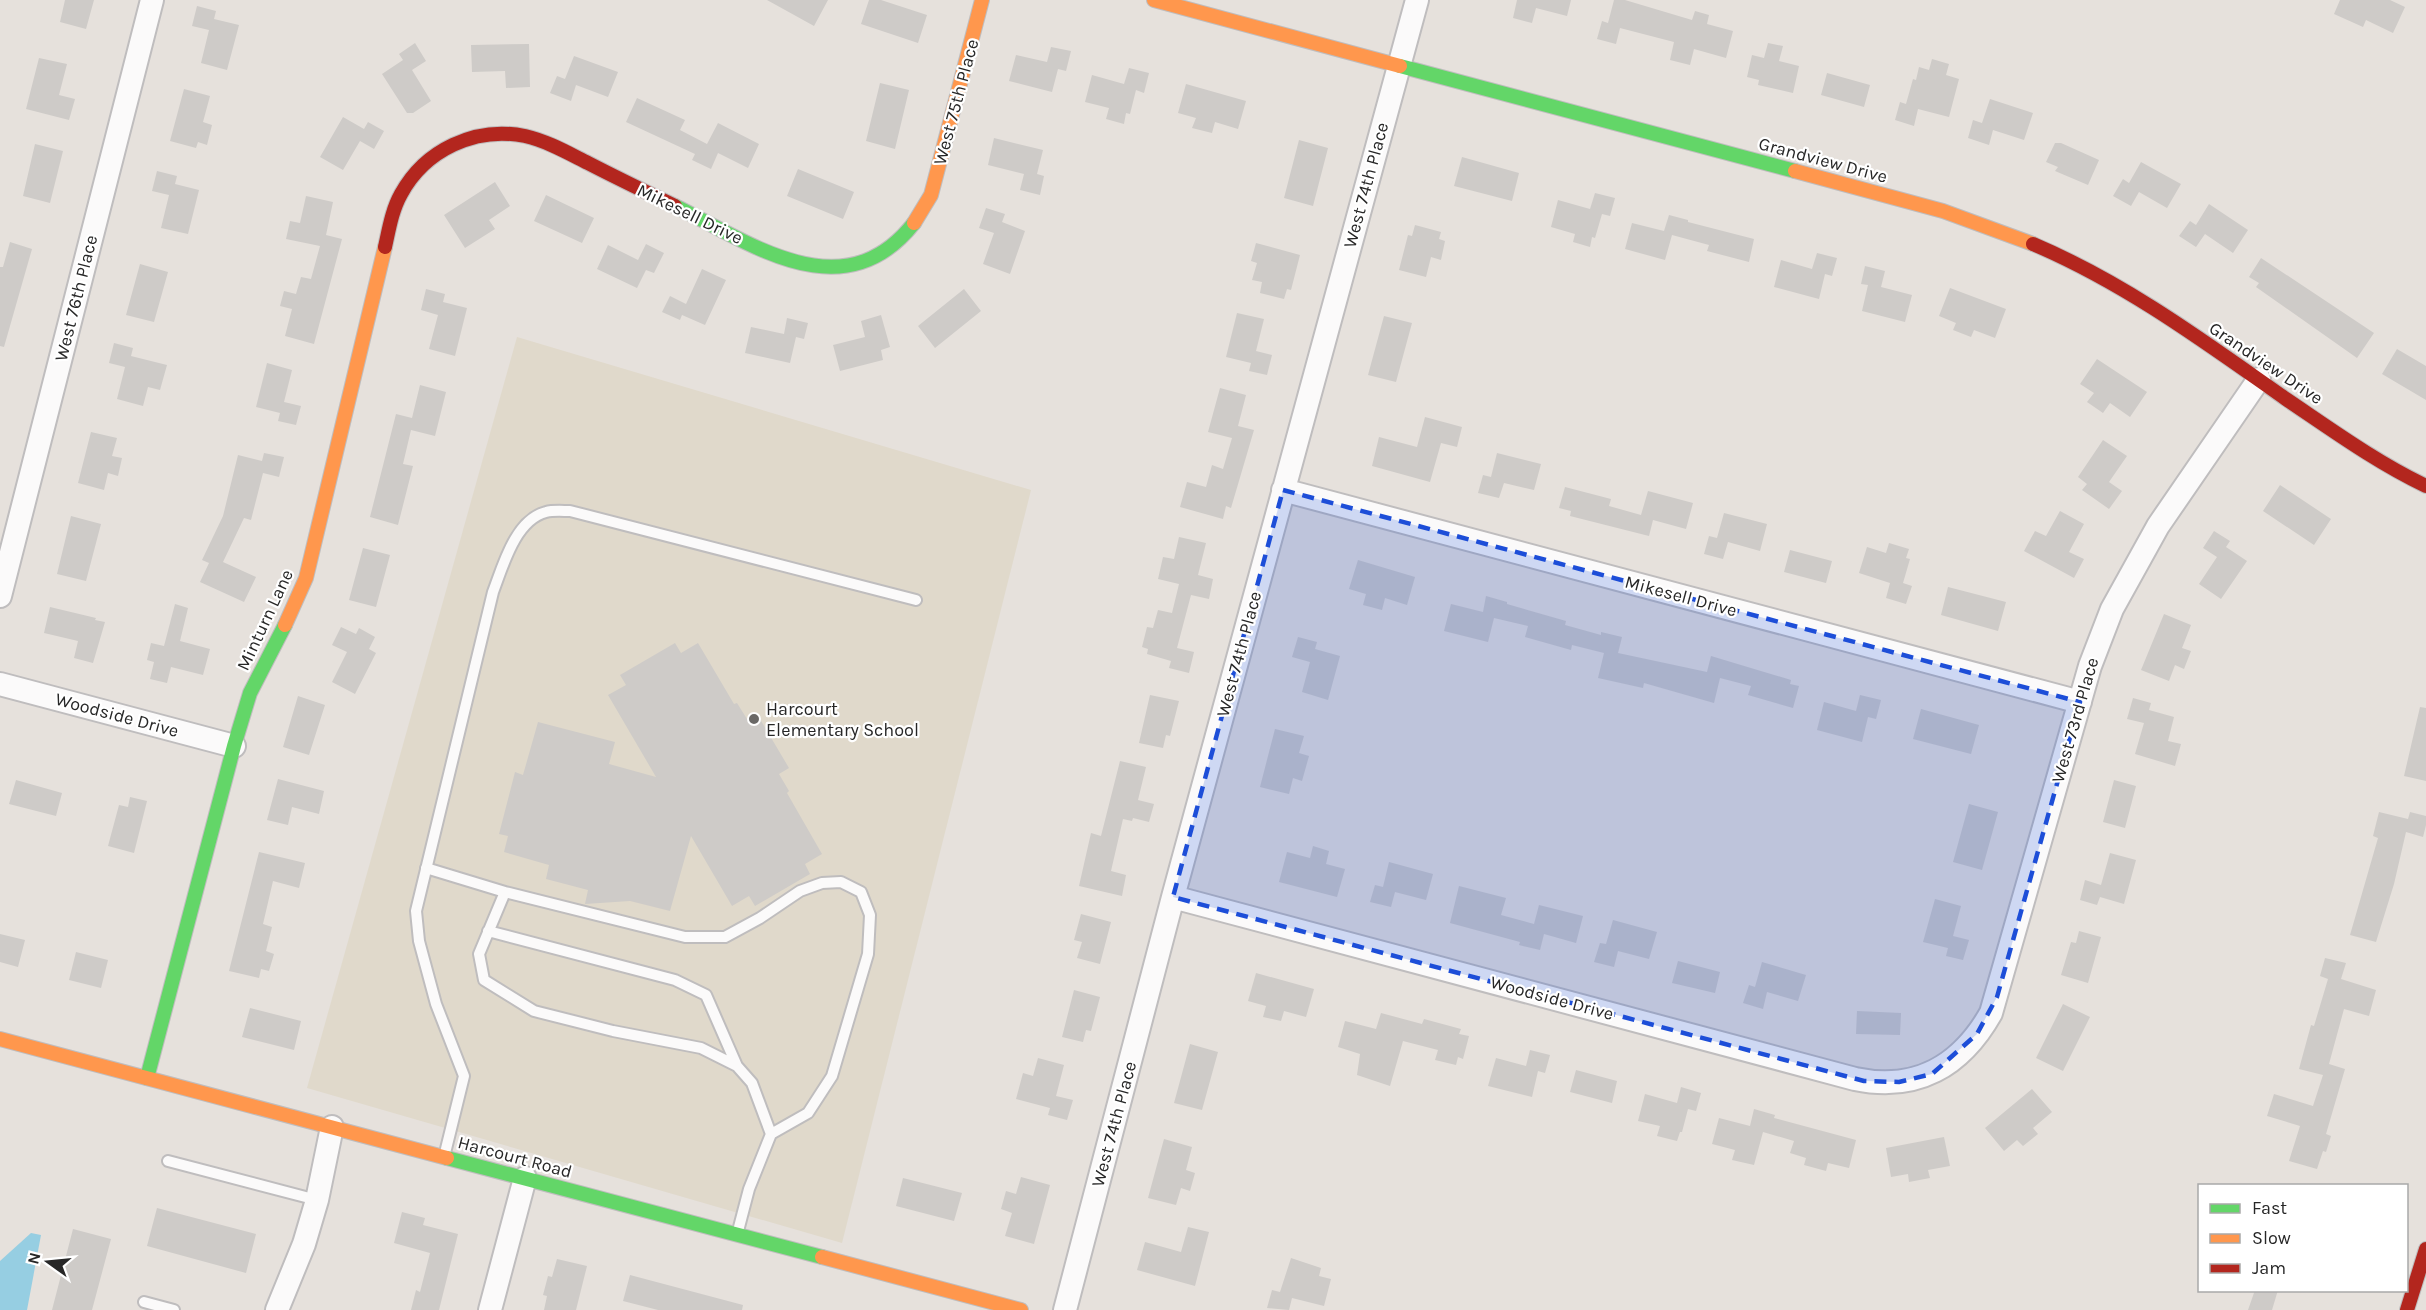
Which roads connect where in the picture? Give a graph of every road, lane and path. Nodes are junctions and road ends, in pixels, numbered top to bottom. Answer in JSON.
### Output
{"nodes":[{"id":1,"x":152,"y":0,"type":"edge"},
{"id":2,"x":982,"y":0,"type":"edge"},
{"id":3,"x":1154,"y":0,"type":"edge"},
{"id":4,"x":1417,"y":0,"type":"edge"},
{"id":5,"x":1400,"y":64,"type":"junction"},
{"id":6,"x":438,"y":153,"type":"joint"},
{"id":7,"x":927,"y":204,"type":"joint"},
{"id":8,"x":2259,"y":379,"type":"junction"},
{"id":9,"x":2426,"y":486,"type":"edge"},
{"id":10,"x":1283,"y":490,"type":"junction"},
{"id":11,"x":0,"y":596,"type":"edge"},
{"id":12,"x":916,"y":600,"type":"dead end"},
{"id":13,"x":0,"y":684,"type":"edge"},
{"id":14,"x":2080,"y":702,"type":"junction"},
{"id":15,"x":234,"y":746,"type":"junction"},
{"id":16,"x":426,"y":868,"type":"junction"},
{"id":17,"x":506,"y":892,"type":"junction"},
{"id":18,"x":1173,"y":897,"type":"junction"},
{"id":19,"x":488,"y":931,"type":"junction"},
{"id":20,"x":0,"y":1039,"type":"edge"},
{"id":21,"x":737,"y":1066,"type":"junction"},
{"id":22,"x":1932,"y":1074,"type":"joint"},
{"id":23,"x":147,"y":1078,"type":"junction"},
{"id":24,"x":332,"y":1127,"type":"junction"},
{"id":25,"x":771,"y":1134,"type":"junction"},
{"id":26,"x":444,"y":1156,"type":"junction"},
{"id":27,"x":168,"y":1161,"type":"dead end"},
{"id":28,"x":525,"y":1178,"type":"junction"},
{"id":29,"x":316,"y":1200,"type":"junction"},
{"id":30,"x":737,"y":1234,"type":"junction"},
{"id":31,"x":2426,"y":1249,"type":"edge"},
{"id":32,"x":144,"y":1302,"type":"dead end"},
{"id":33,"x":174,"y":1310,"type":"edge"},
{"id":34,"x":277,"y":1310,"type":"edge"},
{"id":35,"x":490,"y":1310,"type":"edge"},
{"id":36,"x":1021,"y":1310,"type":"edge"},
{"id":37,"x":1065,"y":1310,"type":"edge"},
{"id":38,"x":2407,"y":1310,"type":"edge"}],
"edges":[{"from":1,"to":11,"type":"street","name":"West 76th Place"},
{"from":2,"to":7,"type":"street","name":"West 75th Place"},
{"from":3,"to":5,"type":"street","name":"Grandview Drive"},
{"from":4,"to":5,"type":"street","name":"West 74th Place"},
{"from":5,"to":8,"type":"street","name":"Grandview Drive"},
{"from":5,"to":10,"type":"street","name":"West 74th Place"},
{"from":6,"to":7,"type":"street","name":"Mikesell Drive"},
{"from":6,"to":15,"type":"street","name":"Minturn Lane"},
{"from":8,"to":9,"type":"street","name":"Grandview Drive"},
{"from":8,"to":14,"type":"street","name":"West 73rd Place"},
{"from":10,"to":14,"type":"street","name":"Mikesell Drive"},
{"from":10,"to":18,"type":"street","name":"West 74th Place"},
{"from":12,"to":16,"type":"lane"},
{"from":13,"to":15,"type":"street","name":"Woodside Drive"},
{"from":14,"to":22,"type":"street","name":"West 73rd Place"},
{"from":15,"to":23,"type":"street","name":"Minturn Lane"},
{"from":16,"to":17,"type":"lane"},
{"from":16,"to":26,"type":"lane"},
{"from":17,"to":19,"type":"lane"},
{"from":17,"to":25,"type":"lane"},
{"from":18,"to":22,"type":"street","name":"Woodside Drive"},
{"from":18,"to":37,"type":"street","name":"West 74th Place"},
{"from":19,"to":21,"type":"lane"},
{"from":19,"to":21,"type":"lane"},
{"from":20,"to":23,"type":"street","name":"Harcourt Road"},
{"from":21,"to":25,"type":"lane"},
{"from":23,"to":24,"type":"street","name":"Harcourt Road"},
{"from":24,"to":26,"type":"street","name":"Harcourt Road"},
{"from":24,"to":29,"type":"street"},
{"from":25,"to":30,"type":"lane"},
{"from":26,"to":28,"type":"street","name":"Harcourt Road"},
{"from":27,"to":29,"type":"lane"},
{"from":28,"to":30,"type":"street","name":"Harcourt Road"},
{"from":28,"to":35,"type":"street"},
{"from":29,"to":34,"type":"street"},
{"from":30,"to":36,"type":"street","name":"Harcourt Road"},
{"from":31,"to":38,"type":"street"},
{"from":32,"to":33,"type":"lane"}]}
